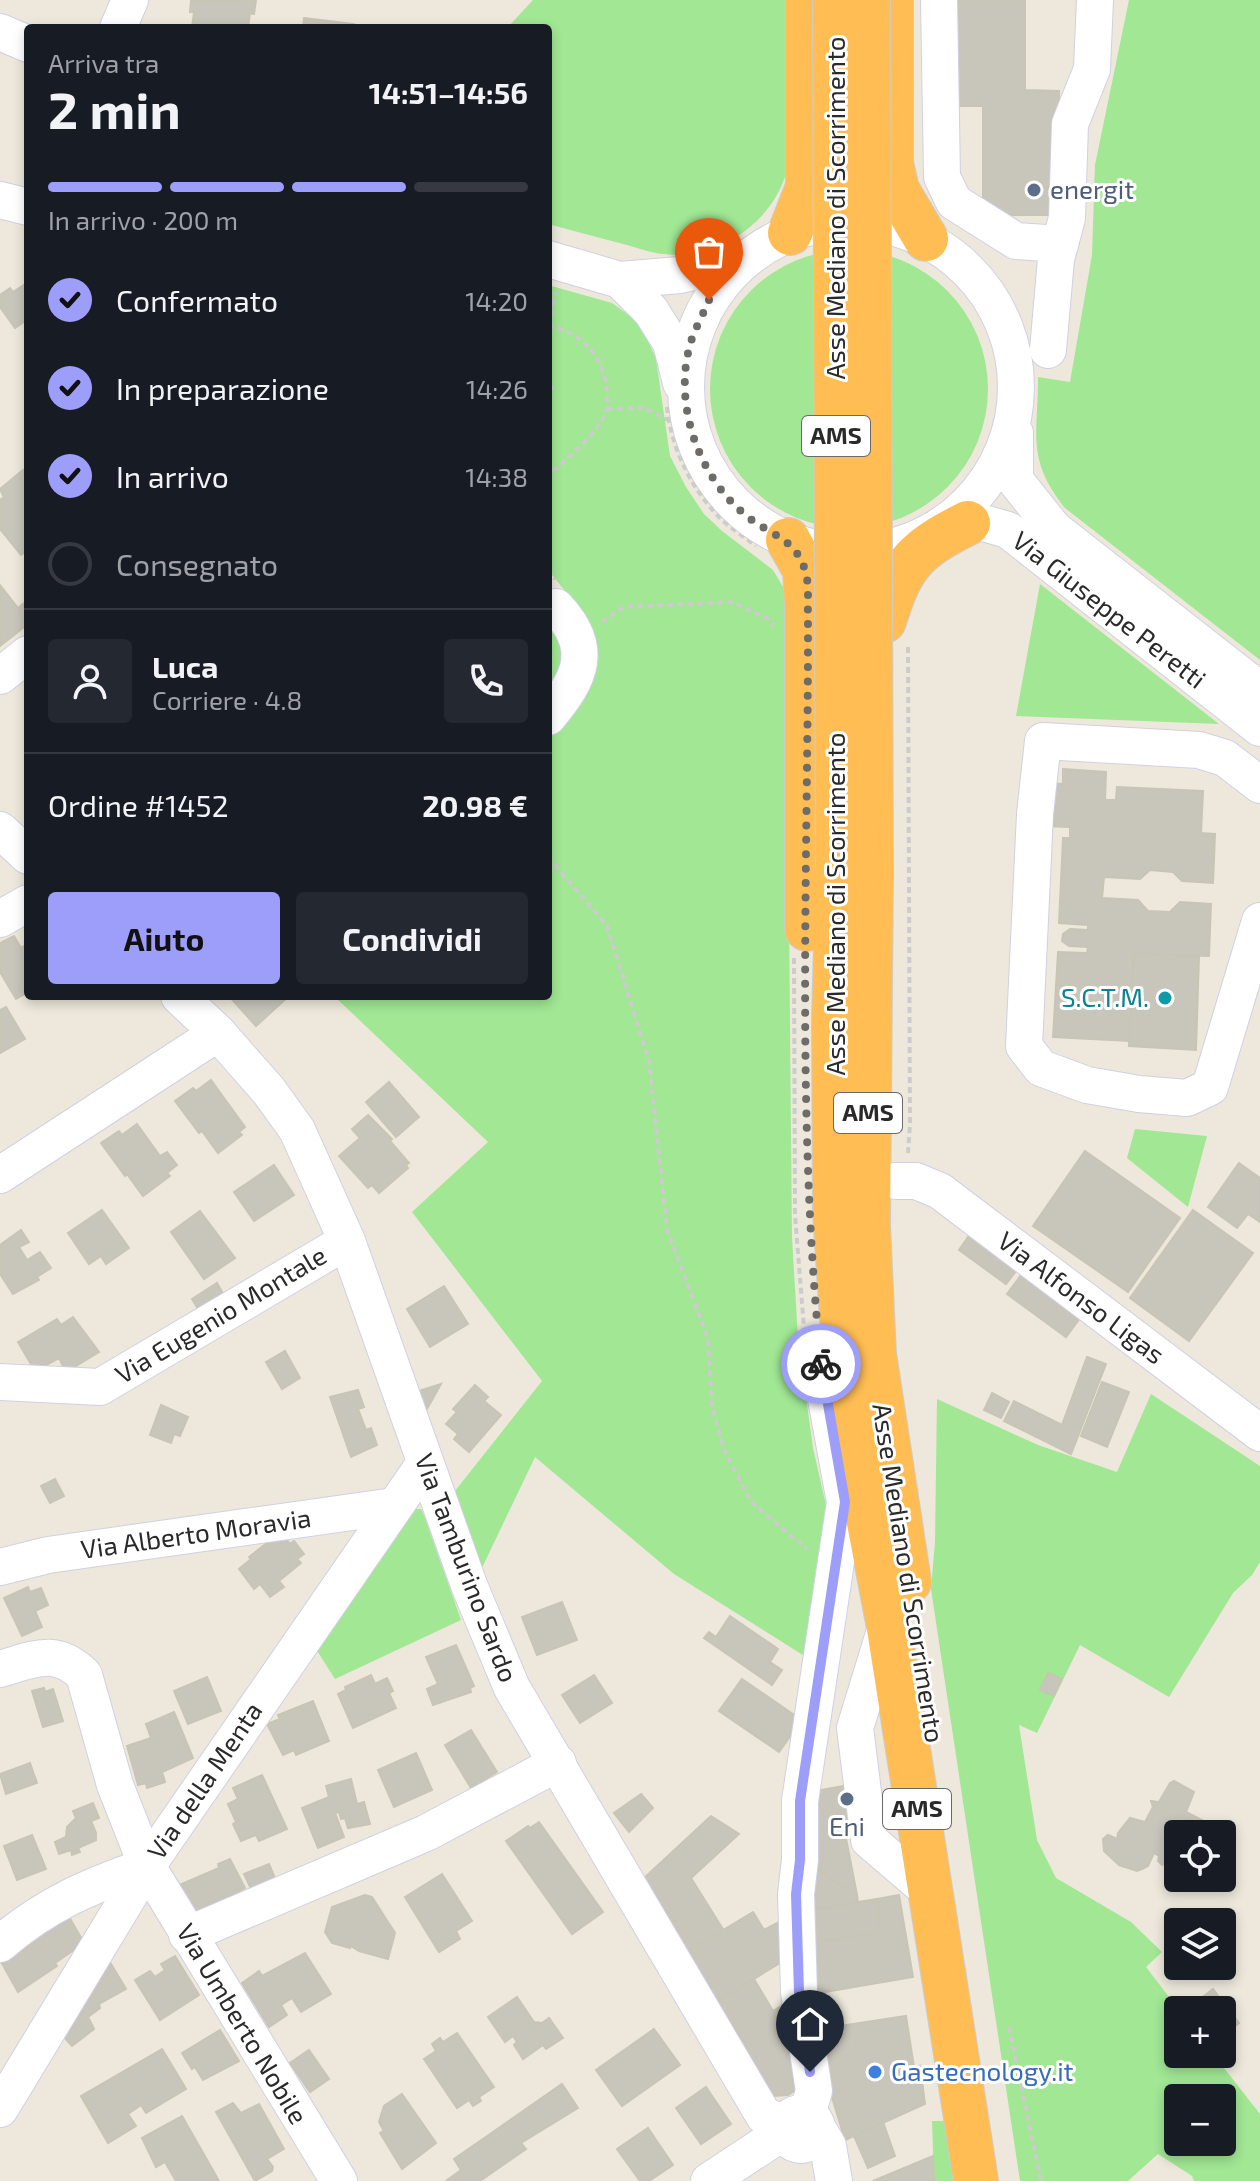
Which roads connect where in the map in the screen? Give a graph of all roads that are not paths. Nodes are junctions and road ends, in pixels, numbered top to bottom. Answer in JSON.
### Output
{"nodes":[{"id":1,"x":130,"y":0,"type":"edge"},
{"id":2,"x":808,"y":0,"type":"edge"},
{"id":3,"x":835,"y":0,"type":"edge"},
{"id":4,"x":868,"y":0,"type":"edge"},
{"id":5,"x":891,"y":0,"type":"edge"},
{"id":6,"x":939,"y":0,"type":"edge"},
{"id":7,"x":1095,"y":0,"type":"edge"},
{"id":8,"x":120,"y":24,"type":"edge"},
{"id":9,"x":0,"y":32,"type":"edge"},
{"id":10,"x":24,"y":42,"type":"edge"},
{"id":11,"x":809,"y":47,"type":"junction"},
{"id":12,"x":889,"y":54,"type":"junction"},
{"id":13,"x":0,"y":200,"type":"edge"},
{"id":14,"x":24,"y":206,"type":"edge"},
{"id":15,"x":790,"y":233,"type":"junction"},
{"id":16,"x":926,"y":239,"type":"junction"},
{"id":17,"x":1060,"y":244,"type":"junction"},
{"id":18,"x":742,"y":262,"type":"junction"},
{"id":19,"x":553,"y":270,"type":"edge"},
{"id":20,"x":620,"y":280,"type":"junction"},
{"id":21,"x":1048,"y":350,"type":"dead end"},
{"id":22,"x":673,"y":404,"type":"junction"},
{"id":23,"x":1015,"y":415,"type":"junction"},
{"id":24,"x":957,"y":522,"type":"junction"},
{"id":25,"x":775,"y":546,"type":"junction"},
{"id":26,"x":884,"y":549,"type":"junction"},
{"id":27,"x":556,"y":607,"type":"dead end"},
{"id":28,"x":896,"y":632,"type":"junction"},
{"id":29,"x":24,"y":657,"type":"edge"},
{"id":30,"x":0,"y":676,"type":"edge"},
{"id":31,"x":1260,"y":690,"type":"edge"},
{"id":32,"x":552,"y":712,"type":"edge"},
{"id":33,"x":1260,"y":728,"type":"edge"},
{"id":34,"x":1260,"y":785,"type":"edge"},
{"id":35,"x":0,"y":830,"type":"edge"},
{"id":36,"x":24,"y":852,"type":"edge"},
{"id":37,"x":854,"y":871,"type":"junction"},
{"id":38,"x":24,"y":905,"type":"edge"},
{"id":39,"x":0,"y":919,"type":"edge"},
{"id":40,"x":1260,"y":921,"type":"edge"},
{"id":41,"x":183,"y":1000,"type":"edge"},
{"id":42,"x":218,"y":1033,"type":"junction"},
{"id":43,"x":0,"y":1175,"type":"edge"},
{"id":44,"x":901,"y":1182,"type":"junction"},
{"id":45,"x":347,"y":1241,"type":"junction"},
{"id":46,"x":874,"y":1354,"type":"junction"},
{"id":47,"x":814,"y":1368,"type":"junction"},
{"id":48,"x":0,"y":1382,"type":"edge"},
{"id":49,"x":1260,"y":1433,"type":"edge"},
{"id":50,"x":855,"y":1437,"type":"junction"},
{"id":51,"x":425,"y":1463,"type":"junction"},
{"id":52,"x":394,"y":1506,"type":"junction"},
{"id":53,"x":0,"y":1567,"type":"edge"},
{"id":54,"x":0,"y":1669,"type":"edge"},
{"id":55,"x":558,"y":1763,"type":"junction"},
{"id":56,"x":147,"y":1866,"type":"junction"},
{"id":57,"x":90,"y":1886,"type":"junction"},
{"id":58,"x":123,"y":1906,"type":"junction"},
{"id":59,"x":187,"y":1935,"type":"junction"},
{"id":60,"x":0,"y":1944,"type":"edge"},
{"id":61,"x":0,"y":2109,"type":"edge"},
{"id":62,"x":798,"y":2128,"type":"junction"},
{"id":63,"x":339,"y":2181,"type":"edge"},
{"id":64,"x":709,"y":2181,"type":"edge"},
{"id":65,"x":814,"y":2181,"type":"edge"},
{"id":66,"x":834,"y":2181,"type":"edge"},
{"id":67,"x":976,"y":2181,"type":"edge"},
{"id":68,"x":1003,"y":2181,"type":"edge"}],
"edges":[{"from":1,"to":8,"type":"street"},
{"from":2,"to":11,"type":"highway"},
{"from":3,"to":37,"type":"highway","name":"Asse Mediano di Scorrimento","number":"AMS","bridge":true},
{"from":4,"to":37,"type":"highway","name":"Asse Mediano di Scorrimento","number":"AMS","bridge":true},
{"from":5,"to":12,"type":"highway"},
{"from":6,"to":17,"type":"street"},
{"from":7,"to":17,"type":"street"},
{"from":9,"to":10,"type":"street"},
{"from":11,"to":12,"type":"highway"},
{"from":11,"to":15,"type":"highway"},
{"from":12,"to":16,"type":"highway"},
{"from":13,"to":14,"type":"street"},
{"from":15,"to":16,"type":"street"},
{"from":15,"to":18,"type":"street"},
{"from":16,"to":23,"type":"street","name":"Via Giuseppe Peretti"},
{"from":17,"to":21,"type":"street"},
{"from":18,"to":20,"type":"street"},
{"from":18,"to":22,"type":"street"},
{"from":19,"to":20,"type":"street"},
{"from":20,"to":22,"type":"street"},
{"from":22,"to":25,"type":"street"},
{"from":23,"to":24,"type":"street"},
{"from":23,"to":31,"type":"street","name":"Via Giuseppe Peretti"},
{"from":24,"to":26,"type":"street"},
{"from":24,"to":28,"type":"highway"},
{"from":24,"to":33,"type":"street","name":"Via Giuseppe Peretti"},
{"from":25,"to":26,"type":"street"},
{"from":25,"to":47,"type":"highway"},
{"from":26,"to":28,"type":"highway"},
{"from":27,"to":32,"type":"street"},
{"from":28,"to":44,"type":"highway"},
{"from":29,"to":30,"type":"street"},
{"from":34,"to":40,"type":"street"},
{"from":35,"to":36,"type":"street"},
{"from":37,"to":46,"type":"highway","name":"Asse Mediano di Scorrimento","number":"AMS"},
{"from":37,"to":50,"type":"highway","name":"Asse Mediano di Scorrimento","number":"AMS"},
{"from":38,"to":39,"type":"street"},
{"from":41,"to":42,"type":"street","name":"Via Tamburino Sardo"},
{"from":42,"to":43,"type":"street"},
{"from":42,"to":45,"type":"street","name":"Via Tamburino Sardo"},
{"from":44,"to":46,"type":"highway"},
{"from":44,"to":49,"type":"street","name":"Via Alfonso Ligas"},
{"from":45,"to":48,"type":"street","name":"Via Eugenio Montale"},
{"from":45,"to":51,"type":"street","name":"Via Tamburino Sardo"},
{"from":46,"to":68,"type":"highway","name":"Asse Mediano di Scorrimento","number":"AMS"},
{"from":47,"to":50,"type":"highway"},
{"from":47,"to":62,"type":"street"},
{"from":50,"to":67,"type":"highway","name":"Asse Mediano di Scorrimento","number":"AMS"},
{"from":51,"to":52,"type":"street","name":"Via della Menta"},
{"from":51,"to":55,"type":"street","name":"Via Tamburino Sardo"},
{"from":52,"to":53,"type":"street","name":"Via Alberto Moravia"},
{"from":52,"to":56,"type":"street","name":"Via della Menta"},
{"from":54,"to":56,"type":"street","name":"Via Umberto Nobile"},
{"from":55,"to":59,"type":"street"},
{"from":55,"to":62,"type":"street","name":"Via Tamburino Sardo"},
{"from":56,"to":57,"type":"street"},
{"from":56,"to":58,"type":"street","name":"Via della Menta"},
{"from":56,"to":59,"type":"street","name":"Via Umberto Nobile"},
{"from":57,"to":58,"type":"street"},
{"from":57,"to":60,"type":"street"},
{"from":58,"to":61,"type":"street","name":"Via della Menta"},
{"from":59,"to":63,"type":"street","name":"Via Umberto Nobile"},
{"from":62,"to":64,"type":"street"},
{"from":62,"to":65,"type":"street"},
{"from":62,"to":66,"type":"street"}]}
